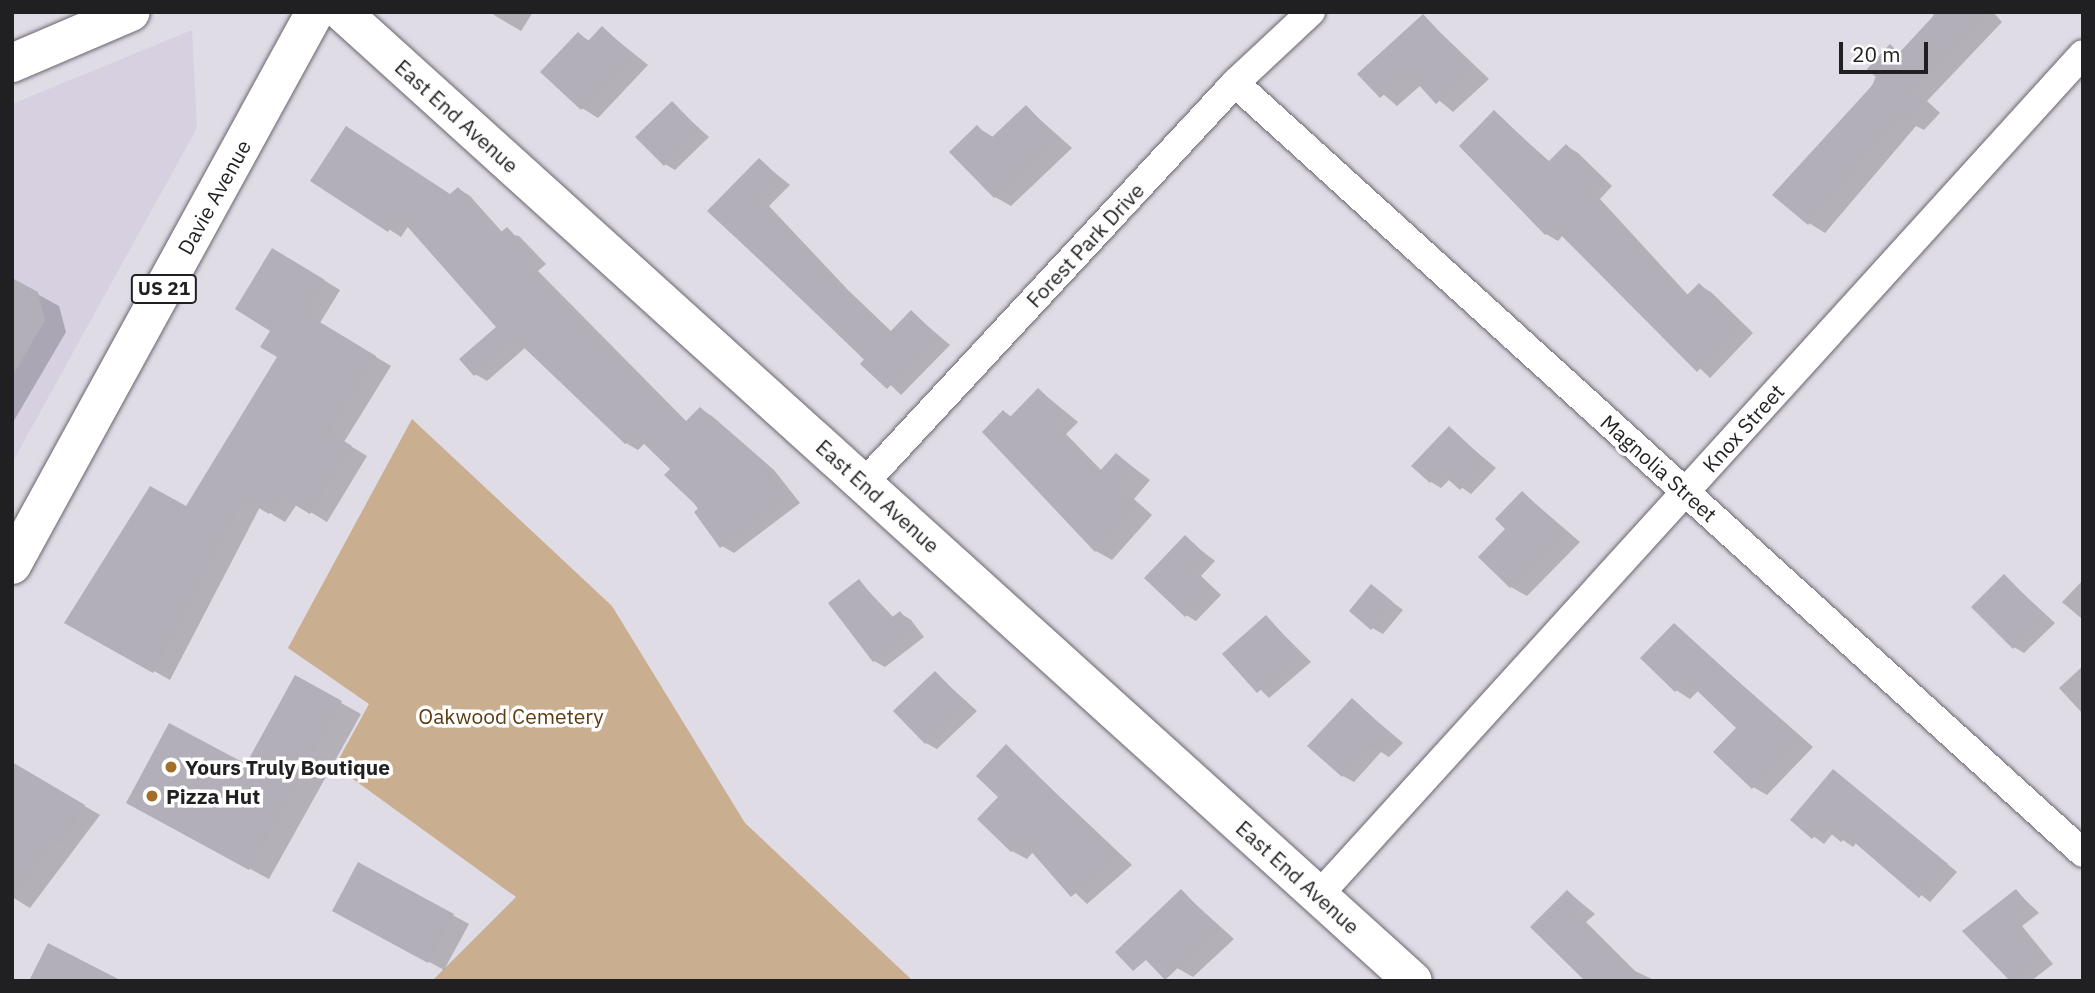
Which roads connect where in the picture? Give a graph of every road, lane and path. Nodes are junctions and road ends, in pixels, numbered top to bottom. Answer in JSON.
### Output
{"nodes":[{"id":1,"x":131,"y":12,"type":"edge"},
{"id":2,"x":315,"y":12,"type":"edge"},
{"id":3,"x":342,"y":12,"type":"edge"},
{"id":4,"x":1311,"y":12,"type":"edge"},
{"id":5,"x":2083,"y":54,"type":"edge"},
{"id":6,"x":12,"y":63,"type":"edge"},
{"id":7,"x":1236,"y":83,"type":"junction"},
{"id":8,"x":864,"y":483,"type":"junction"},
{"id":9,"x":1685,"y":492,"type":"junction"},
{"id":10,"x":12,"y":565,"type":"edge"},
{"id":11,"x":2083,"y":853,"type":"edge"},
{"id":12,"x":1319,"y":895,"type":"junction"},
{"id":13,"x":1413,"y":981,"type":"edge"}],
"edges":[{"from":1,"to":6,"type":"street"},
{"from":2,"to":10,"type":"street","name":"Davie Avenue","number":"US 21"},
{"from":3,"to":8,"type":"street","name":"East End Avenue"},
{"from":4,"to":7,"type":"street","name":"Forest Park Drive"},
{"from":5,"to":9,"type":"street","name":"Knox Street"},
{"from":7,"to":8,"type":"street","name":"Forest Park Drive"},
{"from":7,"to":9,"type":"street","name":"Magnolia Street"},
{"from":8,"to":12,"type":"street","name":"East End Avenue"},
{"from":9,"to":11,"type":"street","name":"Magnolia Street"},
{"from":9,"to":12,"type":"street","name":"Knox Street"},
{"from":12,"to":13,"type":"street","name":"East End Avenue"}]}
